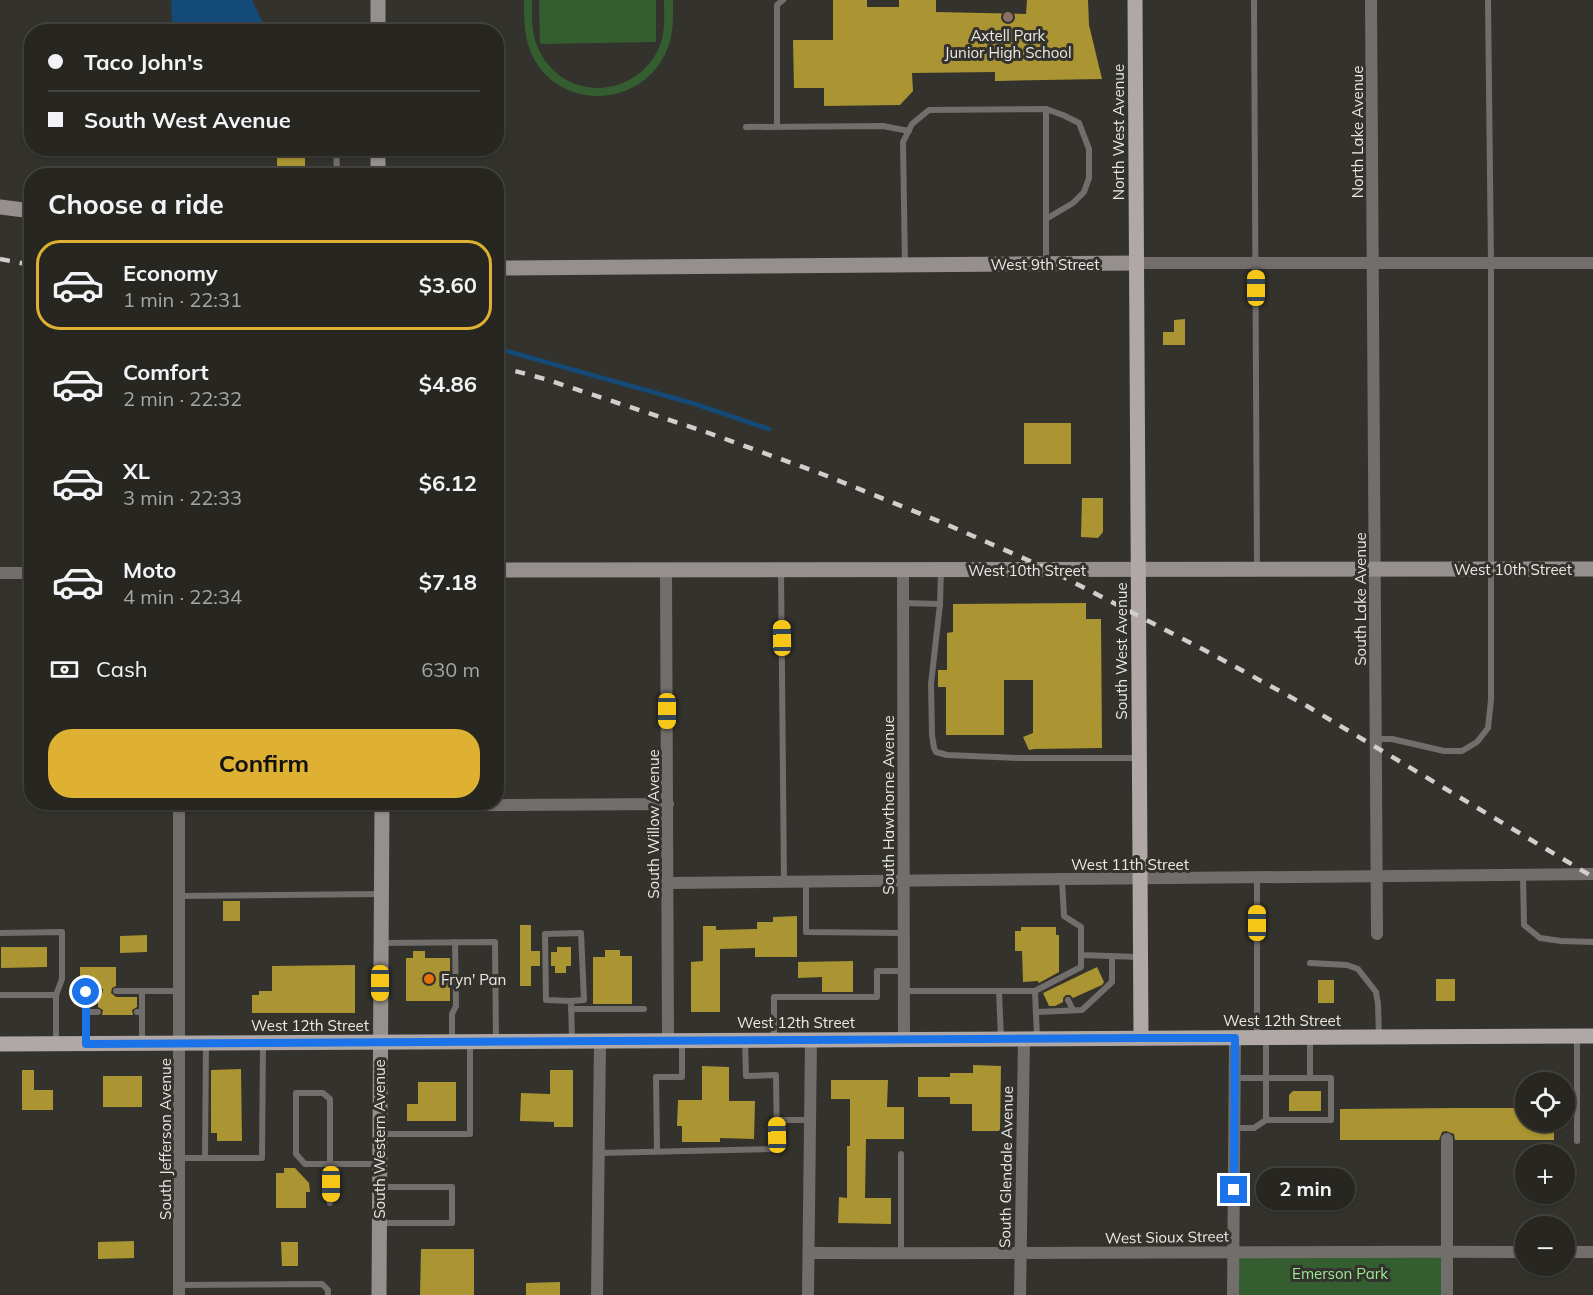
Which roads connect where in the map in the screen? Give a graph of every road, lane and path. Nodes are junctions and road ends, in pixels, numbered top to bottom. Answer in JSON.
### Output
{"nodes":[{"id":1,"x":378,"y":0,"type":"edge"},
{"id":2,"x":783,"y":0,"type":"edge"},
{"id":3,"x":1135,"y":0,"type":"edge"},
{"id":4,"x":1254,"y":0,"type":"edge"},
{"id":5,"x":1371,"y":0,"type":"edge"},
{"id":6,"x":1488,"y":0,"type":"edge"},
{"id":7,"x":378,"y":24,"type":"edge"},
{"id":8,"x":1046,"y":109,"type":"junction"},
{"id":9,"x":746,"y":127,"type":"dead end"},
{"id":10,"x":777,"y":127,"type":"junction"},
{"id":11,"x":909,"y":131,"type":"junction"},
{"id":12,"x":0,"y":207,"type":"edge"},
{"id":13,"x":24,"y":210,"type":"edge"},
{"id":14,"x":1046,"y":219,"type":"junction"},
{"id":15,"x":1593,"y":262,"type":"edge"},
{"id":16,"x":1136,"y":263,"type":"junction"},
{"id":17,"x":1491,"y":263,"type":"junction"},
{"id":18,"x":1046,"y":264,"type":"junction"},
{"id":19,"x":1256,"y":264,"type":"junction"},
{"id":20,"x":1373,"y":264,"type":"junction"},
{"id":21,"x":905,"y":265,"type":"junction"},
{"id":22,"x":504,"y":268,"type":"edge"},
{"id":23,"x":1138,"y":569,"type":"junction"},
{"id":24,"x":1257,"y":569,"type":"junction"},
{"id":25,"x":1374,"y":569,"type":"junction"},
{"id":26,"x":1491,"y":569,"type":"junction"},
{"id":27,"x":1593,"y":569,"type":"edge"},
{"id":28,"x":504,"y":570,"type":"edge"},
{"id":29,"x":666,"y":570,"type":"junction"},
{"id":30,"x":781,"y":570,"type":"junction"},
{"id":31,"x":903,"y":570,"type":"junction"},
{"id":32,"x":941,"y":570,"type":"junction"},
{"id":33,"x":0,"y":573,"type":"edge"},
{"id":34,"x":24,"y":573,"type":"edge"},
{"id":35,"x":903,"y":603,"type":"junction"},
{"id":36,"x":940,"y":604,"type":"junction"},
{"id":37,"x":1376,"y":739,"type":"junction"},
{"id":38,"x":1140,"y":758,"type":"junction"},
{"id":39,"x":504,"y":804,"type":"edge"},
{"id":40,"x":668,"y":804,"type":"junction"},
{"id":41,"x":179,"y":810,"type":"edge"},
{"id":42,"x":382,"y":810,"type":"edge"},
{"id":43,"x":1593,"y":874,"type":"edge"},
{"id":44,"x":1523,"y":875,"type":"junction"},
{"id":45,"x":1376,"y":876,"type":"junction"},
{"id":46,"x":1257,"y":878,"type":"junction"},
{"id":47,"x":1062,"y":879,"type":"junction"},
{"id":48,"x":1141,"y":879,"type":"junction"},
{"id":49,"x":903,"y":881,"type":"junction"},
{"id":50,"x":784,"y":882,"type":"junction"},
{"id":51,"x":806,"y":882,"type":"junction"},
{"id":52,"x":668,"y":883,"type":"junction"},
{"id":53,"x":381,"y":894,"type":"junction"},
{"id":54,"x":179,"y":896,"type":"junction"},
{"id":55,"x":0,"y":933,"type":"edge"},
{"id":56,"x":903,"y":933,"type":"junction"},
{"id":57,"x":1377,"y":934,"type":"dead end"},
{"id":58,"x":454,"y":942,"type":"junction"},
{"id":59,"x":1593,"y":942,"type":"edge"},
{"id":60,"x":381,"y":943,"type":"junction"},
{"id":61,"x":1081,"y":955,"type":"junction"},
{"id":62,"x":1112,"y":956,"type":"junction"},
{"id":63,"x":1141,"y":957,"type":"junction"},
{"id":64,"x":1310,"y":963,"type":"dead end"},
{"id":65,"x":904,"y":970,"type":"junction"},
{"id":66,"x":1092,"y":989,"type":"dead end"},
{"id":67,"x":1035,"y":990,"type":"junction"},
{"id":68,"x":98,"y":991,"type":"dead end"},
{"id":69,"x":116,"y":991,"type":"dead end"},
{"id":70,"x":142,"y":991,"type":"junction"},
{"id":71,"x":180,"y":991,"type":"junction"},
{"id":72,"x":904,"y":992,"type":"junction"},
{"id":73,"x":999,"y":992,"type":"junction"},
{"id":74,"x":56,"y":994,"type":"junction"},
{"id":75,"x":0,"y":995,"type":"edge"},
{"id":76,"x":1095,"y":997,"type":"junction"},
{"id":77,"x":1068,"y":1000,"type":"dead end"},
{"id":78,"x":571,"y":1001,"type":"junction"},
{"id":79,"x":571,"y":1009,"type":"junction"},
{"id":80,"x":644,"y":1009,"type":"dead end"},
{"id":81,"x":1073,"y":1011,"type":"junction"},
{"id":82,"x":86,"y":1012,"type":"junction"},
{"id":83,"x":98,"y":1012,"type":"dead end"},
{"id":84,"x":1036,"y":1012,"type":"junction"},
{"id":85,"x":1576,"y":1036,"type":"junction"},
{"id":86,"x":1593,"y":1036,"type":"edge"},
{"id":87,"x":1141,"y":1038,"type":"junction"},
{"id":88,"x":1235,"y":1038,"type":"junction"},
{"id":89,"x":1261,"y":1038,"type":"junction"},
{"id":90,"x":1310,"y":1038,"type":"junction"},
{"id":91,"x":1379,"y":1038,"type":"junction"},
{"id":92,"x":904,"y":1039,"type":"junction"},
{"id":93,"x":1001,"y":1039,"type":"junction"},
{"id":94,"x":1030,"y":1039,"type":"junction"},
{"id":95,"x":745,"y":1040,"type":"junction"},
{"id":96,"x":774,"y":1040,"type":"junction"},
{"id":97,"x":811,"y":1040,"type":"junction"},
{"id":98,"x":496,"y":1041,"type":"junction"},
{"id":99,"x":572,"y":1041,"type":"junction"},
{"id":100,"x":600,"y":1041,"type":"junction"},
{"id":101,"x":675,"y":1041,"type":"junction"},
{"id":102,"x":380,"y":1042,"type":"junction"},
{"id":103,"x":452,"y":1042,"type":"junction"},
{"id":104,"x":470,"y":1042,"type":"junction"},
{"id":105,"x":180,"y":1043,"type":"junction"},
{"id":106,"x":206,"y":1043,"type":"junction"},
{"id":107,"x":263,"y":1043,"type":"junction"},
{"id":108,"x":0,"y":1044,"type":"edge"},
{"id":109,"x":56,"y":1044,"type":"junction"},
{"id":110,"x":86,"y":1044,"type":"junction"},
{"id":111,"x":142,"y":1044,"type":"junction"},
{"id":112,"x":1234,"y":1078,"type":"junction"},
{"id":113,"x":1266,"y":1078,"type":"junction"},
{"id":114,"x":1310,"y":1078,"type":"junction"},
{"id":115,"x":777,"y":1120,"type":"junction"},
{"id":116,"x":810,"y":1120,"type":"junction"},
{"id":117,"x":1266,"y":1120,"type":"junction"},
{"id":118,"x":1234,"y":1128,"type":"junction"},
{"id":119,"x":379,"y":1134,"type":"junction"},
{"id":120,"x":1447,"y":1139,"type":"dead end"},
{"id":121,"x":1576,"y":1141,"type":"dead end"},
{"id":122,"x":657,"y":1151,"type":"junction"},
{"id":123,"x":598,"y":1153,"type":"junction"},
{"id":124,"x":901,"y":1154,"type":"dead end"},
{"id":125,"x":180,"y":1158,"type":"junction"},
{"id":126,"x":205,"y":1158,"type":"junction"},
{"id":127,"x":331,"y":1164,"type":"junction"},
{"id":128,"x":379,"y":1164,"type":"junction"},
{"id":129,"x":379,"y":1187,"type":"junction"},
{"id":130,"x":330,"y":1203,"type":"dead end"},
{"id":131,"x":379,"y":1223,"type":"junction"},
{"id":132,"x":1234,"y":1251,"type":"junction"},
{"id":133,"x":1447,"y":1251,"type":"junction"},
{"id":134,"x":1515,"y":1252,"type":"edge"},
{"id":135,"x":1575,"y":1252,"type":"edge"},
{"id":136,"x":1593,"y":1252,"type":"edge"},
{"id":137,"x":809,"y":1253,"type":"junction"},
{"id":138,"x":901,"y":1253,"type":"junction"},
{"id":139,"x":1020,"y":1253,"type":"junction"},
{"id":140,"x":179,"y":1290,"type":"edge"},
{"id":141,"x":328,"y":1295,"type":"edge"},
{"id":142,"x":379,"y":1295,"type":"edge"},
{"id":143,"x":597,"y":1295,"type":"edge"},
{"id":144,"x":808,"y":1295,"type":"edge"},
{"id":145,"x":1020,"y":1295,"type":"edge"},
{"id":146,"x":1233,"y":1295,"type":"edge"},
{"id":147,"x":1447,"y":1295,"type":"edge"}],
"edges":[{"from":1,"to":7,"type":"street"},
{"from":2,"to":10,"type":"lane"},
{"from":3,"to":16,"type":"main road","name":"North West Avenue"},
{"from":4,"to":19,"type":"lane"},
{"from":5,"to":20,"type":"street","name":"North Lake Avenue"},
{"from":6,"to":17,"type":"lane"},
{"from":8,"to":11,"type":"lane"},
{"from":8,"to":14,"type":"lane"},
{"from":8,"to":14,"type":"lane"},
{"from":9,"to":10,"type":"lane"},
{"from":10,"to":11,"type":"lane"},
{"from":11,"to":21,"type":"lane"},
{"from":12,"to":13,"type":"street"},
{"from":14,"to":18,"type":"lane"},
{"from":15,"to":17,"type":"street","name":"West 9th Street"},
{"from":16,"to":18,"type":"street","name":"West 9th Street"},
{"from":16,"to":19,"type":"street","name":"West 9th Street"},
{"from":16,"to":23,"type":"main road","name":"South West Avenue"},
{"from":17,"to":20,"type":"street","name":"West 9th Street"},
{"from":17,"to":26,"type":"lane"},
{"from":18,"to":21,"type":"street","name":"West 9th Street"},
{"from":19,"to":20,"type":"street","name":"West 9th Street"},
{"from":19,"to":24,"type":"lane"},
{"from":20,"to":25,"type":"street","name":"South Lake Avenue"},
{"from":21,"to":22,"type":"street","name":"West 9th Street"},
{"from":23,"to":24,"type":"street","name":"West 10th Street"},
{"from":23,"to":32,"type":"street","name":"West 10th Street"},
{"from":23,"to":38,"type":"main road","name":"South West Avenue"},
{"from":24,"to":25,"type":"street","name":"West 10th Street"},
{"from":25,"to":26,"type":"street","name":"West 10th Street"},
{"from":25,"to":37,"type":"street","name":"South Lake Avenue"},
{"from":26,"to":27,"type":"street","name":"West 10th Street"},
{"from":26,"to":37,"type":"lane"},
{"from":28,"to":29,"type":"street","name":"West 10th Street"},
{"from":29,"to":30,"type":"street","name":"West 10th Street"},
{"from":29,"to":40,"type":"street","name":"South Willow Avenue"},
{"from":30,"to":31,"type":"street","name":"West 10th Street"},
{"from":30,"to":50,"type":"lane"},
{"from":31,"to":32,"type":"street","name":"West 10th Street"},
{"from":31,"to":35,"type":"street","name":"South Hawthorne Avenue"},
{"from":32,"to":36,"type":"lane"},
{"from":33,"to":34,"type":"street"},
{"from":35,"to":36,"type":"lane"},
{"from":35,"to":49,"type":"street","name":"South Hawthorne Avenue"},
{"from":36,"to":38,"type":"lane"},
{"from":37,"to":45,"type":"street","name":"South Lake Avenue"},
{"from":38,"to":48,"type":"main road","name":"South West Avenue"},
{"from":39,"to":40,"type":"street"},
{"from":40,"to":52,"type":"street","name":"South Willow Avenue"},
{"from":41,"to":54,"type":"street","name":"South Jefferson Avenue"},
{"from":42,"to":53,"type":"street","name":"South Western Avenue"},
{"from":43,"to":44,"type":"street","name":"West 11th Street"},
{"from":44,"to":45,"type":"street","name":"West 11th Street"},
{"from":44,"to":59,"type":"lane"},
{"from":45,"to":46,"type":"street","name":"West 11th Street"},
{"from":45,"to":57,"type":"street","name":"South Lake Avenue"},
{"from":46,"to":48,"type":"street","name":"West 11th Street"},
{"from":46,"to":89,"type":"lane"},
{"from":47,"to":48,"type":"street","name":"West 11th Street"},
{"from":47,"to":49,"type":"street","name":"West 11th Street"},
{"from":47,"to":61,"type":"lane"},
{"from":48,"to":63,"type":"main road","name":"South West Avenue"},
{"from":49,"to":51,"type":"street","name":"West 11th Street"},
{"from":49,"to":56,"type":"street","name":"South Hawthorne Avenue"},
{"from":50,"to":51,"type":"street","name":"West 11th Street"},
{"from":50,"to":52,"type":"street","name":"West 11th Street"},
{"from":51,"to":56,"type":"lane"},
{"from":52,"to":101,"type":"street","name":"South Willow Avenue"},
{"from":53,"to":54,"type":"lane"},
{"from":53,"to":60,"type":"street","name":"South Western Avenue"},
{"from":54,"to":71,"type":"street","name":"South Jefferson Avenue"},
{"from":55,"to":74,"type":"lane"},
{"from":56,"to":65,"type":"street","name":"South Hawthorne Avenue"},
{"from":58,"to":60,"type":"lane"},
{"from":58,"to":98,"type":"lane"},
{"from":58,"to":103,"type":"lane"},
{"from":60,"to":102,"type":"street","name":"South Western Avenue"},
{"from":61,"to":62,"type":"lane"},
{"from":61,"to":67,"type":"lane"},
{"from":62,"to":63,"type":"lane"},
{"from":62,"to":76,"type":"lane"},
{"from":63,"to":87,"type":"main road","name":"South West Avenue"},
{"from":64,"to":91,"type":"lane"},
{"from":65,"to":72,"type":"street","name":"South Hawthorne Avenue"},
{"from":65,"to":96,"type":"lane"},
{"from":66,"to":76,"type":"lane"},
{"from":67,"to":73,"type":"lane"},
{"from":67,"to":84,"type":"lane"},
{"from":68,"to":82,"type":"lane"},
{"from":69,"to":70,"type":"lane"},
{"from":70,"to":71,"type":"lane"},
{"from":70,"to":111,"type":"lane"},
{"from":71,"to":105,"type":"street","name":"South Jefferson Avenue"},
{"from":72,"to":73,"type":"lane"},
{"from":72,"to":92,"type":"street","name":"South Hawthorne Avenue"},
{"from":73,"to":93,"type":"lane"},
{"from":74,"to":75,"type":"lane"},
{"from":74,"to":109,"type":"lane"},
{"from":76,"to":81,"type":"lane"},
{"from":77,"to":81,"type":"lane"},
{"from":78,"to":78,"type":"lane"},
{"from":78,"to":79,"type":"lane"},
{"from":79,"to":80,"type":"lane"},
{"from":79,"to":99,"type":"lane"},
{"from":81,"to":84,"type":"lane"},
{"from":82,"to":83,"type":"lane"},
{"from":82,"to":110,"type":"lane"},
{"from":84,"to":94,"type":"lane"},
{"from":85,"to":86,"type":"main road","name":"West 12th Street"},
{"from":85,"to":91,"type":"main road","name":"West 12th Street"},
{"from":85,"to":121,"type":"lane"},
{"from":87,"to":88,"type":"main road","name":"West 12th Street"},
{"from":87,"to":94,"type":"main road","name":"West 12th Street"},
{"from":88,"to":89,"type":"main road","name":"West 12th Street"},
{"from":88,"to":112,"type":"street"},
{"from":89,"to":90,"type":"main road","name":"West 12th Street"},
{"from":89,"to":113,"type":"lane"},
{"from":90,"to":91,"type":"main road","name":"West 12th Street"},
{"from":90,"to":114,"type":"lane"},
{"from":92,"to":93,"type":"main road","name":"West 12th Street"},
{"from":92,"to":97,"type":"main road","name":"West 12th Street"},
{"from":93,"to":94,"type":"main road","name":"West 12th Street"},
{"from":94,"to":139,"type":"street","name":"South Glendale Avenue"},
{"from":95,"to":96,"type":"main road","name":"West 12th Street"},
{"from":95,"to":101,"type":"main road","name":"West 12th Street"},
{"from":95,"to":115,"type":"lane"},
{"from":96,"to":97,"type":"main road","name":"West 12th Street"},
{"from":97,"to":116,"type":"street"},
{"from":98,"to":99,"type":"main road","name":"West 12th Street"},
{"from":98,"to":104,"type":"main road","name":"West 12th Street"},
{"from":99,"to":100,"type":"main road","name":"West 12th Street"},
{"from":100,"to":101,"type":"main road","name":"West 12th Street"},
{"from":100,"to":123,"type":"street"},
{"from":101,"to":122,"type":"lane"},
{"from":102,"to":103,"type":"main road","name":"West 12th Street"},
{"from":102,"to":107,"type":"main road","name":"West 12th Street"},
{"from":102,"to":119,"type":"street","name":"South Western Avenue"},
{"from":103,"to":104,"type":"main road","name":"West 12th Street"},
{"from":104,"to":119,"type":"lane"},
{"from":105,"to":106,"type":"main road","name":"West 12th Street"},
{"from":105,"to":111,"type":"main road","name":"West 12th Street"},
{"from":105,"to":125,"type":"street","name":"South Jefferson Avenue"},
{"from":106,"to":107,"type":"main road","name":"West 12th Street"},
{"from":106,"to":126,"type":"lane"},
{"from":107,"to":126,"type":"lane"},
{"from":108,"to":109,"type":"main road","name":"West 12th Street"},
{"from":109,"to":110,"type":"main road","name":"West 12th Street"},
{"from":110,"to":111,"type":"main road","name":"West 12th Street"},
{"from":112,"to":113,"type":"lane"},
{"from":112,"to":118,"type":"street"},
{"from":113,"to":114,"type":"lane"},
{"from":113,"to":117,"type":"lane"},
{"from":114,"to":117,"type":"lane"},
{"from":115,"to":116,"type":"lane"},
{"from":115,"to":122,"type":"lane"},
{"from":116,"to":137,"type":"street"},
{"from":117,"to":118,"type":"lane"},
{"from":118,"to":132,"type":"street"},
{"from":119,"to":128,"type":"street","name":"South Western Avenue"},
{"from":120,"to":133,"type":"street"},
{"from":122,"to":123,"type":"lane"},
{"from":123,"to":143,"type":"street"},
{"from":124,"to":138,"type":"lane"},
{"from":125,"to":126,"type":"lane"},
{"from":125,"to":140,"type":"street","name":"South Jefferson Avenue"},
{"from":127,"to":127,"type":"lane"},
{"from":127,"to":128,"type":"lane"},
{"from":127,"to":130,"type":"lane"},
{"from":128,"to":129,"type":"street","name":"South Western Avenue"},
{"from":129,"to":131,"type":"street","name":"South Western Avenue"},
{"from":129,"to":131,"type":"lane"},
{"from":131,"to":142,"type":"street","name":"South Western Avenue"},
{"from":132,"to":133,"type":"street","name":"West Sioux Street"},
{"from":132,"to":139,"type":"street","name":"West Sioux Street"},
{"from":132,"to":146,"type":"street"},
{"from":133,"to":134,"type":"street","name":"West Sioux Street"},
{"from":133,"to":147,"type":"street"},
{"from":135,"to":136,"type":"street"},
{"from":137,"to":138,"type":"street","name":"West Sioux Street"},
{"from":137,"to":144,"type":"street"},
{"from":138,"to":139,"type":"street","name":"West Sioux Street"},
{"from":139,"to":145,"type":"street","name":"South Glendale Avenue"},
{"from":140,"to":141,"type":"lane"}]}
